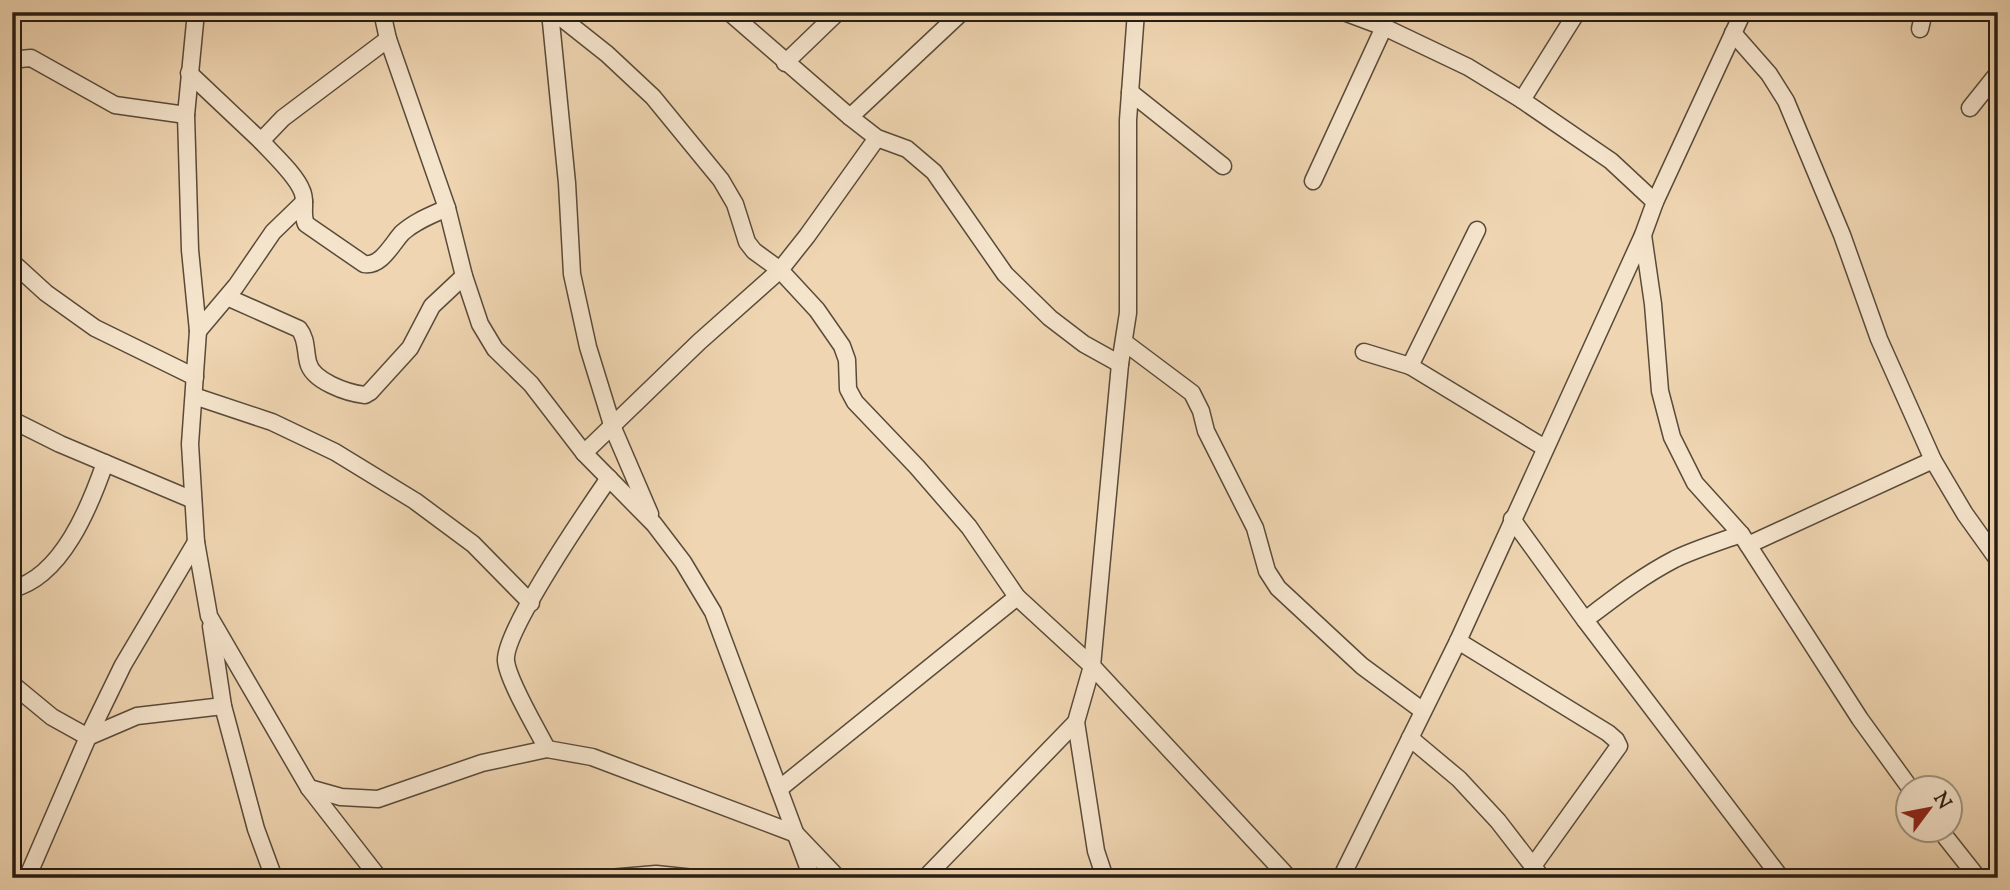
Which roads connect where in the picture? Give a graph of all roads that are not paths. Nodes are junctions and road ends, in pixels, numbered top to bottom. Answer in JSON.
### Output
{"nodes":[{"id":1,"x":195,"y":12,"type":"edge"},
{"id":2,"x":382,"y":12,"type":"edge"},
{"id":3,"x":552,"y":12,"type":"edge"},
{"id":4,"x":730,"y":12,"type":"edge"},
{"id":5,"x":838,"y":12,"type":"edge"},
{"id":6,"x":962,"y":12,"type":"edge"},
{"id":7,"x":1136,"y":12,"type":"edge"},
{"id":8,"x":1345,"y":12,"type":"edge"},
{"id":9,"x":1577,"y":12,"type":"edge"},
{"id":10,"x":1743,"y":12,"type":"edge"},
{"id":11,"x":1924,"y":12,"type":"edge"},
{"id":12,"x":1384,"y":27,"type":"junction"},
{"id":13,"x":1920,"y":29,"type":"dead end"},
{"id":14,"x":1733,"y":33,"type":"junction"},
{"id":15,"x":388,"y":39,"type":"junction"},
{"id":16,"x":12,"y":63,"type":"edge"},
{"id":17,"x":785,"y":63,"type":"junction"},
{"id":18,"x":1998,"y":72,"type":"edge"},
{"id":19,"x":188,"y":74,"type":"junction"},
{"id":20,"x":1130,"y":92,"type":"junction"},
{"id":21,"x":1522,"y":100,"type":"junction"},
{"id":22,"x":1970,"y":108,"type":"dead end"},
{"id":23,"x":186,"y":116,"type":"junction"},
{"id":24,"x":849,"y":117,"type":"junction"},
{"id":25,"x":877,"y":138,"type":"junction"},
{"id":26,"x":261,"y":141,"type":"junction"},
{"id":27,"x":1223,"y":166,"type":"dead end"},
{"id":28,"x":1313,"y":181,"type":"dead end"},
{"id":29,"x":304,"y":202,"type":"junction"},
{"id":30,"x":1655,"y":202,"type":"junction"},
{"id":31,"x":447,"y":208,"type":"junction"},
{"id":32,"x":1477,"y":230,"type":"dead end"},
{"id":33,"x":1643,"y":235,"type":"junction"},
{"id":34,"x":12,"y":262,"type":"edge"},
{"id":35,"x":780,"y":270,"type":"junction"},
{"id":36,"x":464,"y":276,"type":"junction"},
{"id":37,"x":227,"y":297,"type":"junction"},
{"id":38,"x":198,"y":331,"type":"junction"},
{"id":39,"x":1124,"y":342,"type":"junction"},
{"id":40,"x":1364,"y":352,"type":"dead end"},
{"id":41,"x":1120,"y":364,"type":"junction"},
{"id":42,"x":1410,"y":366,"type":"junction"},
{"id":43,"x":195,"y":377,"type":"junction"},
{"id":44,"x":194,"y":396,"type":"junction"},
{"id":45,"x":12,"y":420,"type":"edge"},
{"id":46,"x":613,"y":428,"type":"junction"},
{"id":47,"x":1545,"y":448,"type":"junction"},
{"id":48,"x":584,"y":453,"type":"junction"},
{"id":49,"x":1933,"y":460,"type":"junction"},
{"id":50,"x":105,"y":463,"type":"junction"},
{"id":51,"x":609,"y":478,"type":"junction"},
{"id":52,"x":193,"y":500,"type":"junction"},
{"id":53,"x":1512,"y":519,"type":"junction"},
{"id":54,"x":654,"y":524,"type":"junction"},
{"id":55,"x":1744,"y":539,"type":"junction"},
{"id":56,"x":196,"y":542,"type":"junction"},
{"id":57,"x":1998,"y":560,"type":"edge"},
{"id":58,"x":12,"y":589,"type":"edge"},
{"id":59,"x":1017,"y":597,"type":"junction"},
{"id":60,"x":531,"y":603,"type":"junction"},
{"id":61,"x":209,"y":616,"type":"junction"},
{"id":62,"x":1585,"y":620,"type":"junction"},
{"id":63,"x":1458,"y":641,"type":"junction"},
{"id":64,"x":1092,"y":666,"type":"junction"},
{"id":65,"x":12,"y":684,"type":"edge"},
{"id":66,"x":223,"y":706,"type":"junction"},
{"id":67,"x":1423,"y":711,"type":"junction"},
{"id":68,"x":1076,"y":722,"type":"junction"},
{"id":69,"x":88,"y":737,"type":"junction"},
{"id":70,"x":1410,"y":738,"type":"junction"},
{"id":71,"x":547,"y":749,"type":"junction"},
{"id":72,"x":1899,"y":774,"type":"edge"},
{"id":73,"x":309,"y":788,"type":"junction"},
{"id":74,"x":779,"y":789,"type":"junction"},
{"id":75,"x":796,"y":834,"type":"junction"},
{"id":76,"x":1951,"y":844,"type":"edge"},
{"id":77,"x":1537,"y":872,"type":"edge"},
{"id":78,"x":27,"y":878,"type":"edge"},
{"id":79,"x":274,"y":878,"type":"edge"},
{"id":80,"x":379,"y":878,"type":"edge"},
{"id":81,"x":609,"y":878,"type":"edge"},
{"id":82,"x":694,"y":878,"type":"edge"},
{"id":83,"x":812,"y":878,"type":"edge"},
{"id":84,"x":838,"y":878,"type":"edge"},
{"id":85,"x":925,"y":878,"type":"edge"},
{"id":86,"x":1105,"y":878,"type":"edge"},
{"id":87,"x":1289,"y":878,"type":"edge"},
{"id":88,"x":1341,"y":878,"type":"edge"},
{"id":89,"x":1781,"y":878,"type":"edge"},
{"id":90,"x":1978,"y":878,"type":"edge"}],
"edges":[{"from":1,"to":19,"type":"street"},
{"from":2,"to":15,"type":"street"},
{"from":3,"to":35,"type":"street"},
{"from":3,"to":46,"type":"street"},
{"from":4,"to":17,"type":"street"},
{"from":5,"to":17,"type":"street"},
{"from":6,"to":24,"type":"street"},
{"from":7,"to":20,"type":"street"},
{"from":8,"to":12,"type":"street"},
{"from":9,"to":21,"type":"street"},
{"from":10,"to":14,"type":"street"},
{"from":11,"to":13,"type":"street"},
{"from":12,"to":21,"type":"street"},
{"from":12,"to":28,"type":"street"},
{"from":14,"to":30,"type":"street"},
{"from":14,"to":49,"type":"street"},
{"from":15,"to":26,"type":"street"},
{"from":15,"to":31,"type":"street"},
{"from":16,"to":23,"type":"street"},
{"from":17,"to":24,"type":"street"},
{"from":18,"to":22,"type":"street"},
{"from":19,"to":23,"type":"street"},
{"from":19,"to":26,"type":"street"},
{"from":20,"to":27,"type":"street"},
{"from":20,"to":39,"type":"street"},
{"from":21,"to":30,"type":"street"},
{"from":23,"to":38,"type":"street"},
{"from":24,"to":25,"type":"street"},
{"from":25,"to":35,"type":"street"},
{"from":25,"to":41,"type":"street"},
{"from":26,"to":29,"type":"street"},
{"from":29,"to":31,"type":"street"},
{"from":29,"to":37,"type":"street"},
{"from":30,"to":33,"type":"street"},
{"from":31,"to":36,"type":"street"},
{"from":32,"to":42,"type":"street"},
{"from":33,"to":47,"type":"street"},
{"from":33,"to":55,"type":"street"},
{"from":34,"to":43,"type":"street"},
{"from":35,"to":46,"type":"street"},
{"from":35,"to":59,"type":"street"},
{"from":36,"to":37,"type":"street"},
{"from":36,"to":48,"type":"street"},
{"from":37,"to":38,"type":"street"},
{"from":38,"to":43,"type":"street"},
{"from":39,"to":41,"type":"street"},
{"from":39,"to":67,"type":"street"},
{"from":40,"to":42,"type":"street"},
{"from":41,"to":64,"type":"street"},
{"from":42,"to":47,"type":"street"},
{"from":43,"to":44,"type":"street"},
{"from":44,"to":52,"type":"street"},
{"from":44,"to":60,"type":"street"},
{"from":45,"to":50,"type":"street"},
{"from":46,"to":48,"type":"street"},
{"from":46,"to":54,"type":"street"},
{"from":47,"to":53,"type":"street"},
{"from":48,"to":51,"type":"street"},
{"from":49,"to":55,"type":"street"},
{"from":49,"to":57,"type":"street"},
{"from":50,"to":52,"type":"street"},
{"from":50,"to":58,"type":"street"},
{"from":51,"to":54,"type":"street"},
{"from":51,"to":60,"type":"street"},
{"from":52,"to":56,"type":"street"},
{"from":53,"to":62,"type":"street"},
{"from":53,"to":63,"type":"street"},
{"from":54,"to":74,"type":"street"},
{"from":55,"to":62,"type":"street"},
{"from":55,"to":72,"type":"street"},
{"from":56,"to":61,"type":"street"},
{"from":56,"to":69,"type":"street"},
{"from":59,"to":64,"type":"street"},
{"from":59,"to":74,"type":"street"},
{"from":60,"to":71,"type":"street"},
{"from":61,"to":66,"type":"street"},
{"from":61,"to":73,"type":"street"},
{"from":62,"to":89,"type":"street"},
{"from":63,"to":67,"type":"street"},
{"from":63,"to":77,"type":"street"},
{"from":64,"to":68,"type":"street"},
{"from":64,"to":87,"type":"street"},
{"from":65,"to":69,"type":"street"},
{"from":66,"to":69,"type":"street"},
{"from":66,"to":79,"type":"street"},
{"from":67,"to":70,"type":"street"},
{"from":68,"to":85,"type":"street"},
{"from":68,"to":86,"type":"street"},
{"from":69,"to":78,"type":"street"},
{"from":70,"to":77,"type":"street"},
{"from":70,"to":88,"type":"street"},
{"from":71,"to":73,"type":"street"},
{"from":71,"to":75,"type":"street"},
{"from":73,"to":80,"type":"street"},
{"from":74,"to":75,"type":"street"},
{"from":75,"to":83,"type":"street"},
{"from":75,"to":84,"type":"street"},
{"from":76,"to":90,"type":"street"},
{"from":81,"to":82,"type":"street"}]}
